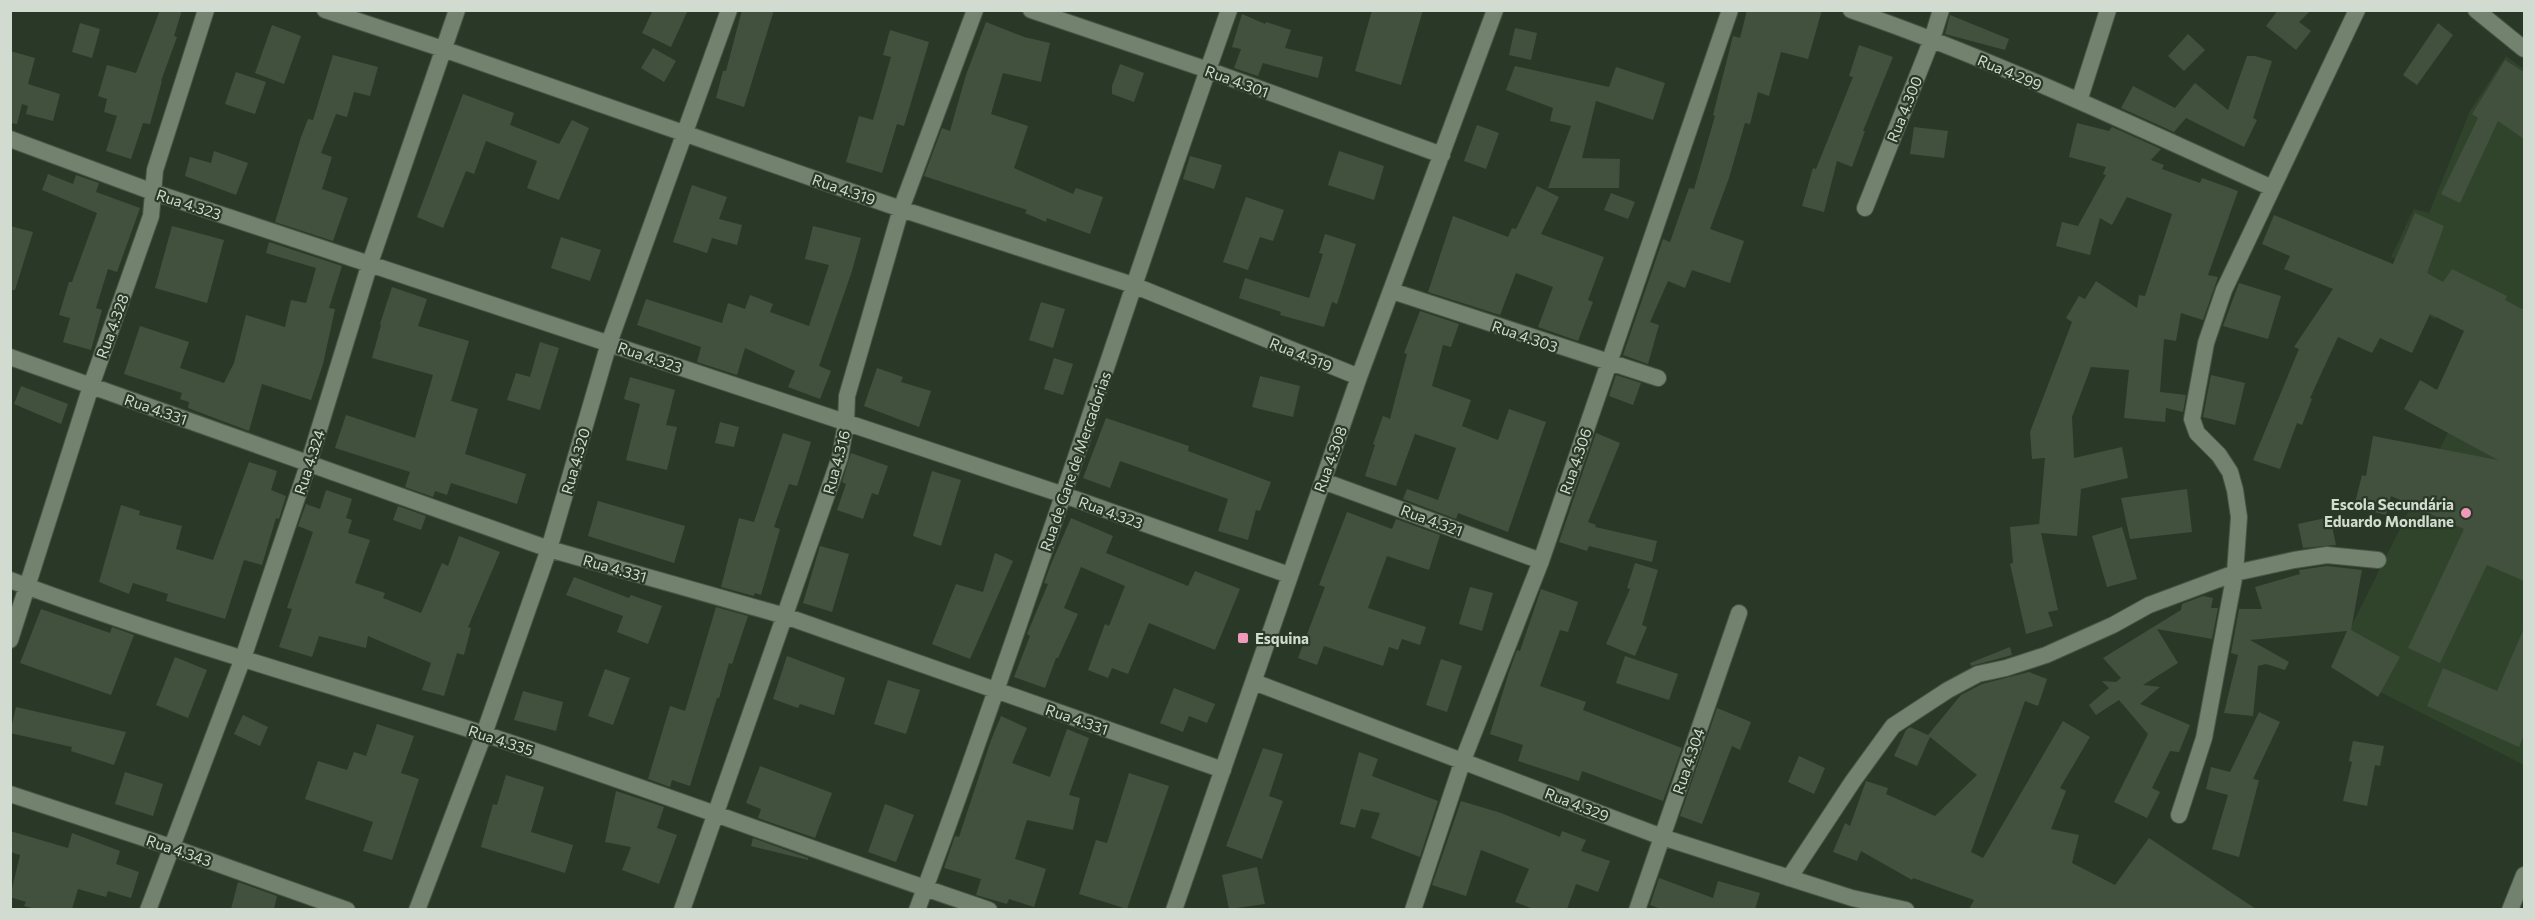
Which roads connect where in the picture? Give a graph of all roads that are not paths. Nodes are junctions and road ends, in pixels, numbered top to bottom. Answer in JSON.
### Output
{"nodes":[{"id":1,"x":206,"y":10,"type":"edge"},
{"id":2,"x":325,"y":10,"type":"edge"},
{"id":3,"x":457,"y":10,"type":"edge"},
{"id":4,"x":729,"y":10,"type":"edge"},
{"id":5,"x":975,"y":10,"type":"edge"},
{"id":6,"x":1031,"y":10,"type":"edge"},
{"id":7,"x":1229,"y":10,"type":"edge"},
{"id":8,"x":1495,"y":10,"type":"edge"},
{"id":9,"x":1730,"y":10,"type":"edge"},
{"id":10,"x":1851,"y":10,"type":"edge"},
{"id":11,"x":1941,"y":10,"type":"edge"},
{"id":12,"x":2108,"y":10,"type":"edge"},
{"id":13,"x":2357,"y":10,"type":"edge"},
{"id":14,"x":2476,"y":10,"type":"edge"},
{"id":15,"x":1932,"y":39,"type":"junction"},
{"id":16,"x":442,"y":49,"type":"junction"},
{"id":17,"x":2524,"y":49,"type":"edge"},
{"id":18,"x":1208,"y":70,"type":"junction"},
{"id":19,"x":2079,"y":101,"type":"junction"},
{"id":20,"x":683,"y":133,"type":"junction"},
{"id":21,"x":10,"y":139,"type":"edge"},
{"id":22,"x":1442,"y":155,"type":"junction"},
{"id":23,"x":2272,"y":188,"type":"junction"},
{"id":24,"x":153,"y":192,"type":"junction"},
{"id":25,"x":901,"y":208,"type":"junction"},
{"id":26,"x":1865,"y":208,"type":"dead end"},
{"id":27,"x":370,"y":263,"type":"junction"},
{"id":28,"x":1133,"y":285,"type":"junction"},
{"id":29,"x":1392,"y":291,"type":"junction"},
{"id":30,"x":609,"y":343,"type":"junction"},
{"id":31,"x":10,"y":357,"type":"edge"},
{"id":32,"x":1609,"y":364,"type":"junction"},
{"id":33,"x":1359,"y":377,"type":"junction"},
{"id":34,"x":1658,"y":378,"type":"dead end"},
{"id":35,"x":91,"y":386,"type":"junction"},
{"id":36,"x":846,"y":423,"type":"junction"},
{"id":37,"x":309,"y":462,"type":"junction"},
{"id":38,"x":1323,"y":481,"type":"junction"},
{"id":39,"x":1064,"y":495,"type":"junction"},
{"id":40,"x":549,"y":549,"type":"junction"},
{"id":41,"x":2378,"y":560,"type":"dead end"},
{"id":42,"x":1541,"y":561,"type":"junction"},
{"id":43,"x":2235,"y":573,"type":"junction"},
{"id":44,"x":1289,"y":575,"type":"junction"},
{"id":45,"x":10,"y":580,"type":"edge"},
{"id":46,"x":29,"y":587,"type":"junction"},
{"id":47,"x":1738,"y":613,"type":"dead end"},
{"id":48,"x":785,"y":616,"type":"junction"},
{"id":49,"x":10,"y":640,"type":"edge"},
{"id":50,"x":243,"y":658,"type":"junction"},
{"id":51,"x":1254,"y":682,"type":"junction"},
{"id":52,"x":995,"y":691,"type":"junction"},
{"id":53,"x":484,"y":734,"type":"junction"},
{"id":54,"x":1463,"y":760,"type":"junction"},
{"id":55,"x":1223,"y":770,"type":"junction"},
{"id":56,"x":10,"y":794,"type":"edge"},
{"id":57,"x":717,"y":813,"type":"junction"},
{"id":58,"x":2179,"y":815,"type":"dead end"},
{"id":59,"x":1662,"y":837,"type":"junction"},
{"id":60,"x":171,"y":847,"type":"junction"},
{"id":61,"x":2524,"y":875,"type":"edge"},
{"id":62,"x":1789,"y":878,"type":"junction"},
{"id":63,"x":925,"y":888,"type":"junction"},
{"id":64,"x":1851,"y":904,"type":"edge"},
{"id":65,"x":148,"y":909,"type":"edge"},
{"id":66,"x":347,"y":909,"type":"edge"},
{"id":67,"x":417,"y":909,"type":"edge"},
{"id":68,"x":682,"y":909,"type":"edge"},
{"id":69,"x":917,"y":909,"type":"edge"},
{"id":70,"x":989,"y":909,"type":"edge"},
{"id":71,"x":1174,"y":909,"type":"edge"},
{"id":72,"x":1413,"y":909,"type":"edge"},
{"id":73,"x":1637,"y":909,"type":"edge"},
{"id":74,"x":1906,"y":909,"type":"edge"},
{"id":75,"x":2510,"y":909,"type":"edge"}],
"edges":[{"from":1,"to":24,"type":"street","name":"Rua 4.328"},
{"from":2,"to":16,"type":"street","name":"Rua 4.319"},
{"from":3,"to":16,"type":"street","name":"Rua 4.324"},
{"from":4,"to":20,"type":"street","name":"Rua 4.320"},
{"from":5,"to":25,"type":"street","name":"Rua 4.316"},
{"from":6,"to":18,"type":"street","name":"Rua 4.301"},
{"from":7,"to":18,"type":"street","name":"Rua de Gare de Mercadorias"},
{"from":8,"to":22,"type":"street","name":"Rua 4.308"},
{"from":9,"to":32,"type":"street","name":"Rua 4.306"},
{"from":10,"to":15,"type":"street","name":"Rua 4.299"},
{"from":11,"to":15,"type":"street","name":"Rua 4.300"},
{"from":12,"to":19,"type":"street"},
{"from":13,"to":23,"type":"street"},
{"from":14,"to":17,"type":"street"},
{"from":15,"to":19,"type":"street","name":"Rua 4.299"},
{"from":15,"to":26,"type":"street","name":"Rua 4.300"},
{"from":16,"to":20,"type":"street","name":"Rua 4.319"},
{"from":16,"to":27,"type":"street","name":"Rua 4.324"},
{"from":18,"to":22,"type":"street","name":"Rua 4.301"},
{"from":18,"to":28,"type":"street","name":"Rua de Gare de Mercadorias"},
{"from":19,"to":23,"type":"street","name":"Rua 4.299"},
{"from":20,"to":25,"type":"street","name":"Rua 4.319"},
{"from":20,"to":30,"type":"street","name":"Rua 4.320"},
{"from":21,"to":24,"type":"street","name":"Rua 4.323"},
{"from":22,"to":29,"type":"street","name":"Rua 4.308"},
{"from":23,"to":43,"type":"street"},
{"from":24,"to":27,"type":"street","name":"Rua 4.323"},
{"from":24,"to":35,"type":"street","name":"Rua 4.328"},
{"from":25,"to":28,"type":"street","name":"Rua 4.319"},
{"from":25,"to":36,"type":"street","name":"Rua 4.316"},
{"from":27,"to":30,"type":"street","name":"Rua 4.323"},
{"from":27,"to":37,"type":"street","name":"Rua 4.324"},
{"from":28,"to":33,"type":"street","name":"Rua 4.319"},
{"from":28,"to":39,"type":"street","name":"Rua de Gare de Mercadorias"},
{"from":29,"to":32,"type":"street","name":"Rua 4.303"},
{"from":29,"to":33,"type":"street","name":"Rua 4.308"},
{"from":30,"to":36,"type":"street","name":"Rua 4.323"},
{"from":30,"to":40,"type":"street","name":"Rua 4.320"},
{"from":31,"to":35,"type":"street","name":"Rua 4.331"},
{"from":32,"to":34,"type":"street","name":"Rua 4.303"},
{"from":32,"to":42,"type":"street","name":"Rua 4.306"},
{"from":33,"to":38,"type":"street","name":"Rua 4.308"},
{"from":35,"to":37,"type":"street","name":"Rua 4.331"},
{"from":35,"to":46,"type":"street","name":"Rua 4.328"},
{"from":36,"to":39,"type":"street","name":"Rua 4.323"},
{"from":36,"to":48,"type":"street","name":"Rua 4.316"},
{"from":37,"to":40,"type":"street","name":"Rua 4.331"},
{"from":37,"to":50,"type":"street","name":"Rua 4.324"},
{"from":38,"to":42,"type":"street","name":"Rua 4.321"},
{"from":38,"to":44,"type":"street","name":"Rua 4.308"},
{"from":39,"to":44,"type":"street","name":"Rua 4.323"},
{"from":39,"to":52,"type":"street","name":"Rua de Gare de Mercadorias"},
{"from":40,"to":48,"type":"street","name":"Rua 4.331"},
{"from":40,"to":53,"type":"street","name":"Rua 4.320"},
{"from":41,"to":43,"type":"street"},
{"from":42,"to":54,"type":"street","name":"Rua 4.306"},
{"from":43,"to":58,"type":"street"},
{"from":43,"to":62,"type":"street"},
{"from":44,"to":51,"type":"street","name":"Rua 4.308"},
{"from":45,"to":46,"type":"street","name":"Rua 4.335"},
{"from":46,"to":49,"type":"street","name":"Rua 4.328"},
{"from":46,"to":50,"type":"street","name":"Rua 4.335"},
{"from":47,"to":59,"type":"street","name":"Rua 4.304"},
{"from":48,"to":52,"type":"street","name":"Rua 4.331"},
{"from":48,"to":57,"type":"street","name":"Rua 4.316"},
{"from":50,"to":53,"type":"street","name":"Rua 4.335"},
{"from":50,"to":60,"type":"street","name":"Rua 4.324"},
{"from":51,"to":54,"type":"street","name":"Rua 4.329"},
{"from":51,"to":55,"type":"street","name":"Rua 4.308"},
{"from":52,"to":55,"type":"street","name":"Rua 4.331"},
{"from":52,"to":63,"type":"street","name":"Rua de Gare de Mercadorias"},
{"from":53,"to":57,"type":"street","name":"Rua 4.335"},
{"from":53,"to":67,"type":"street","name":"Rua 4.320"},
{"from":54,"to":59,"type":"street","name":"Rua 4.329"},
{"from":54,"to":72,"type":"street","name":"Rua 4.306"},
{"from":55,"to":71,"type":"street","name":"Rua 4.308"},
{"from":56,"to":60,"type":"street","name":"Rua 4.343"},
{"from":57,"to":63,"type":"street","name":"Rua 4.335"},
{"from":57,"to":68,"type":"street","name":"Rua 4.316"},
{"from":59,"to":62,"type":"street","name":"Rua 4.329"},
{"from":59,"to":73,"type":"street","name":"Rua 4.304"},
{"from":60,"to":65,"type":"street","name":"Rua 4.324"},
{"from":60,"to":66,"type":"street","name":"Rua 4.343"},
{"from":61,"to":75,"type":"street"},
{"from":62,"to":64,"type":"street","name":"Rua 4.329"},
{"from":63,"to":69,"type":"street","name":"Rua de Gare de Mercadorias"},
{"from":63,"to":70,"type":"street","name":"Rua 4.335"},
{"from":64,"to":74,"type":"street","name":"Rua 4.329"}]}
